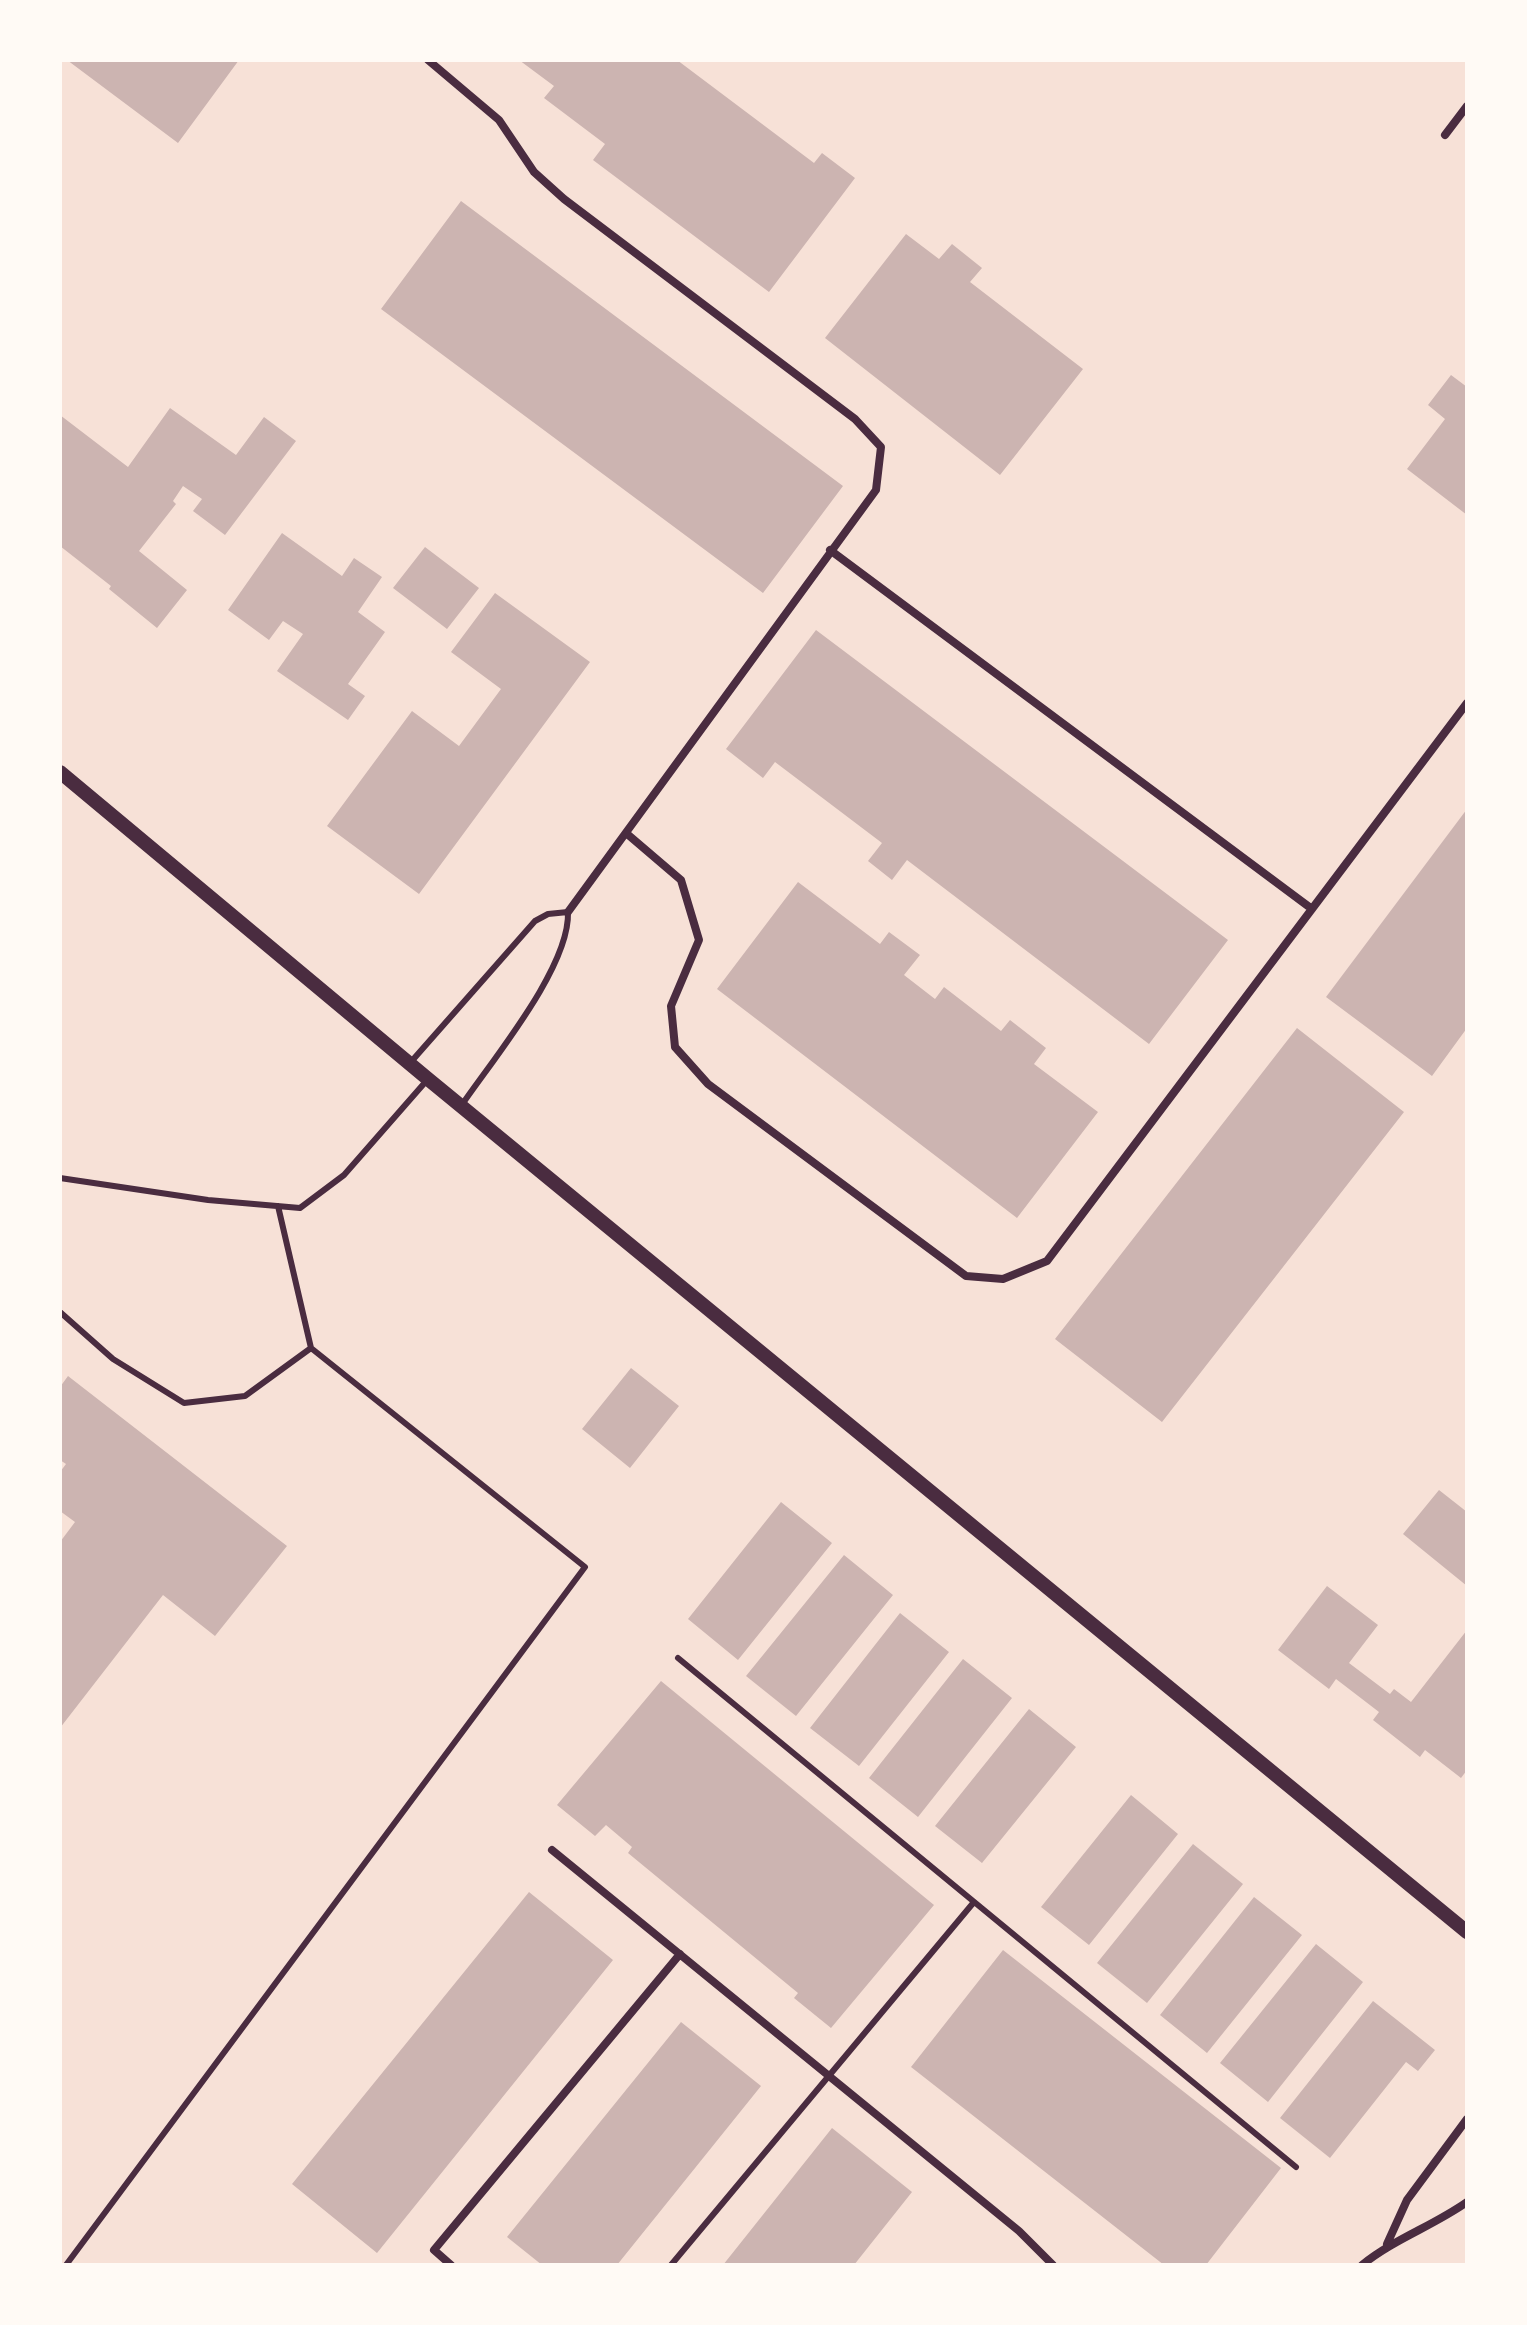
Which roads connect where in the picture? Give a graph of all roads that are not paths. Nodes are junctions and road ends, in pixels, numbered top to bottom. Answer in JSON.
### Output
{"nodes":[{"id":1,"x":432,"y":61,"type":"edge"},
{"id":2,"x":1467,"y":106,"type":"edge"},
{"id":3,"x":1445,"y":135,"type":"dead end"},
{"id":4,"x":830,"y":550,"type":"junction"},
{"id":5,"x":1467,"y":703,"type":"edge"},
{"id":6,"x":60,"y":772,"type":"edge"},
{"id":7,"x":626,"y":833,"type":"junction"},
{"id":8,"x":1312,"y":909,"type":"junction"},
{"id":9,"x":568,"y":912,"type":"junction"},
{"id":10,"x":410,"y":1063,"type":"junction"},
{"id":11,"x":428,"y":1079,"type":"junction"},
{"id":12,"x":461,"y":1106,"type":"junction"},
{"id":13,"x":60,"y":1178,"type":"edge"},
{"id":14,"x":278,"y":1206,"type":"junction"},
{"id":15,"x":60,"y":1312,"type":"edge"},
{"id":16,"x":311,"y":1348,"type":"junction"},
{"id":17,"x":678,"y":1658,"type":"dead end"},
{"id":18,"x":552,"y":1850,"type":"dead end"},
{"id":19,"x":974,"y":1902,"type":"junction"},
{"id":20,"x":1467,"y":1932,"type":"edge"},
{"id":21,"x":680,"y":1954,"type":"junction"},
{"id":22,"x":828,"y":2076,"type":"junction"},
{"id":23,"x":1467,"y":2119,"type":"edge"},
{"id":24,"x":1296,"y":2167,"type":"dead end"},
{"id":25,"x":1467,"y":2202,"type":"edge"},
{"id":26,"x":1387,"y":2244,"type":"junction"},
{"id":27,"x":66,"y":2265,"type":"edge"},
{"id":28,"x":451,"y":2265,"type":"edge"},
{"id":29,"x":671,"y":2265,"type":"edge"},
{"id":30,"x":1053,"y":2265,"type":"edge"},
{"id":31,"x":1362,"y":2265,"type":"edge"}],
"edges":[{"from":1,"to":4,"type":"street"},
{"from":2,"to":3,"type":"street"},
{"from":4,"to":7,"type":"street"},
{"from":4,"to":8,"type":"street"},
{"from":5,"to":8,"type":"street"},
{"from":6,"to":10,"type":"street"},
{"from":7,"to":8,"type":"street"},
{"from":7,"to":9,"type":"street"},
{"from":9,"to":10,"type":"lane"},
{"from":9,"to":12,"type":"lane"},
{"from":10,"to":11,"type":"street"},
{"from":11,"to":12,"type":"street"},
{"from":11,"to":14,"type":"lane"},
{"from":12,"to":20,"type":"street"},
{"from":13,"to":14,"type":"lane"},
{"from":14,"to":16,"type":"lane"},
{"from":15,"to":16,"type":"lane"},
{"from":16,"to":27,"type":"lane"},
{"from":17,"to":19,"type":"lane"},
{"from":18,"to":21,"type":"street"},
{"from":19,"to":22,"type":"lane"},
{"from":19,"to":24,"type":"lane"},
{"from":21,"to":22,"type":"street"},
{"from":21,"to":28,"type":"street"},
{"from":22,"to":29,"type":"lane"},
{"from":22,"to":30,"type":"street"},
{"from":23,"to":26,"type":"street"},
{"from":25,"to":26,"type":"street"},
{"from":26,"to":31,"type":"street"}]}
